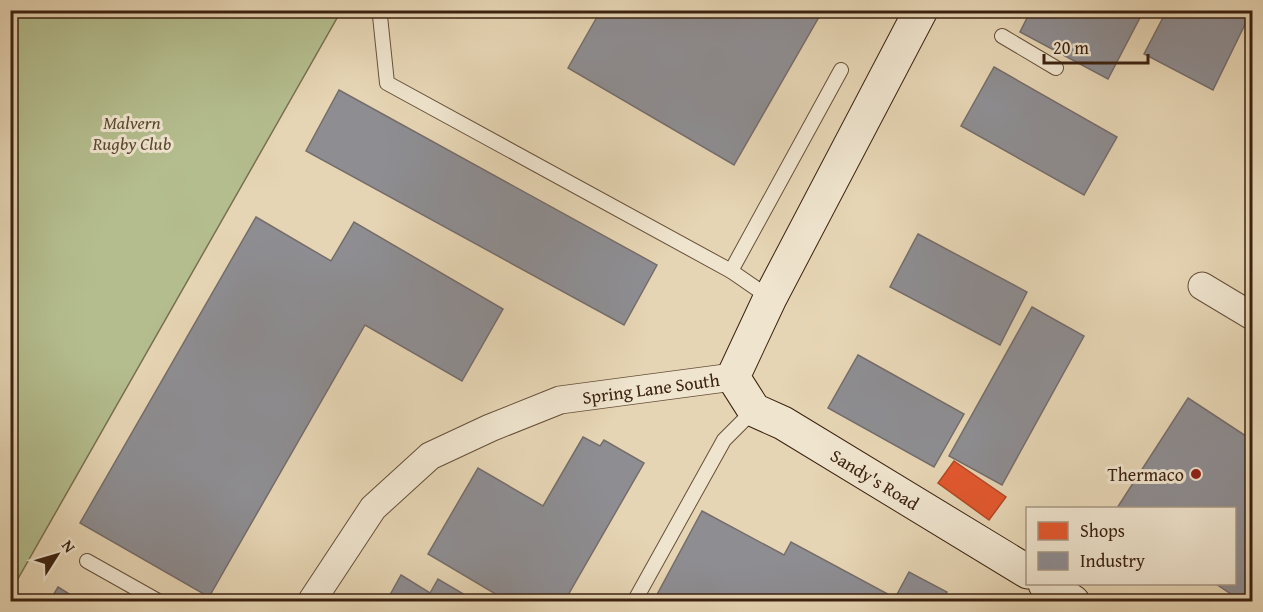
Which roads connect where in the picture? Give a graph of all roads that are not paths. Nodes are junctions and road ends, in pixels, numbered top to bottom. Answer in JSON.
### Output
{"nodes":[{"id":1,"x":382,"y":10,"type":"edge"},
{"id":2,"x":921,"y":10,"type":"edge"},
{"id":3,"x":1002,"y":36,"type":"dead end"},
{"id":4,"x":1056,"y":68,"type":"dead end"},
{"id":5,"x":841,"y":70,"type":"dead end"},
{"id":6,"x":731,"y":271,"type":"junction"},
{"id":7,"x":1202,"y":286,"type":"dead end"},
{"id":8,"x":770,"y":298,"type":"junction"},
{"id":9,"x":1252,"y":316,"type":"edge"},
{"id":10,"x":733,"y":377,"type":"junction"},
{"id":11,"x":754,"y":410,"type":"junction"},
{"id":12,"x":87,"y":561,"type":"dead end"},
{"id":13,"x":1026,"y":571,"type":"edge"},
{"id":14,"x":1046,"y":585,"type":"edge"},
{"id":15,"x":160,"y":602,"type":"edge"},
{"id":16,"x":311,"y":602,"type":"edge"},
{"id":17,"x":634,"y":602,"type":"edge"},
{"id":18,"x":1072,"y":602,"type":"edge"}],
"edges":[{"from":1,"to":6,"type":"lane"},
{"from":2,"to":8,"type":"street","name":"Spring Lane South"},
{"from":3,"to":4,"type":"lane"},
{"from":5,"to":6,"type":"lane"},
{"from":6,"to":8,"type":"lane"},
{"from":7,"to":9,"type":"street"},
{"from":8,"to":10,"type":"street","name":"Spring Lane South"},
{"from":10,"to":11,"type":"street"},
{"from":10,"to":16,"type":"street","name":"Spring Lane South"},
{"from":11,"to":13,"type":"street","name":"Sandy's Road"},
{"from":11,"to":17,"type":"lane"},
{"from":12,"to":15,"type":"lane"},
{"from":14,"to":18,"type":"street"}]}
